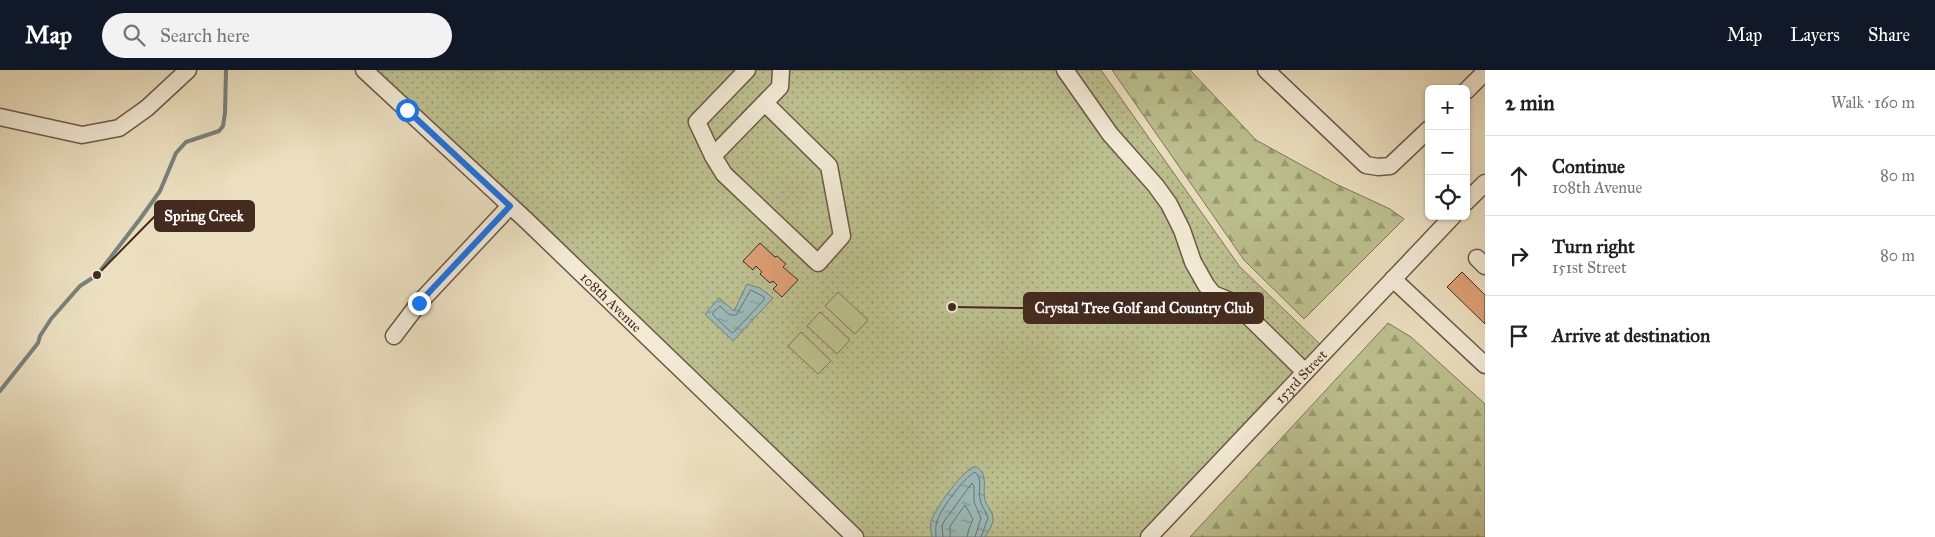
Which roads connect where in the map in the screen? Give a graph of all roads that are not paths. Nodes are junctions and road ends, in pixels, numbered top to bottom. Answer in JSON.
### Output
{"nodes":[{"id":1,"x":188,"y":70,"type":"edge"},
{"id":2,"x":364,"y":70,"type":"edge"},
{"id":3,"x":747,"y":70,"type":"edge"},
{"id":4,"x":781,"y":70,"type":"edge"},
{"id":5,"x":1065,"y":70,"type":"edge"},
{"id":6,"x":1266,"y":70,"type":"edge"},
{"id":7,"x":1485,"y":72,"type":"edge"},
{"id":8,"x":1470,"y":87,"type":"edge"},
{"id":9,"x":764,"y":103,"type":"junction"},
{"id":10,"x":0,"y":117,"type":"edge"},
{"id":11,"x":1428,"y":130,"type":"edge"},
{"id":12,"x":712,"y":156,"type":"junction"},
{"id":13,"x":1485,"y":183,"type":"edge"},
{"id":14,"x":1470,"y":198,"type":"edge"},
{"id":15,"x":510,"y":206,"type":"junction"},
{"id":16,"x":1449,"y":220,"type":"edge"},
{"id":17,"x":1393,"y":279,"type":"junction"},
{"id":18,"x":394,"y":336,"type":"dead end"},
{"id":19,"x":1485,"y":365,"type":"edge"},
{"id":20,"x":1306,"y":372,"type":"junction"},
{"id":21,"x":855,"y":537,"type":"edge"},
{"id":22,"x":1149,"y":537,"type":"edge"}],
"edges":[{"from":1,"to":10,"type":"street"},
{"from":2,"to":15,"type":"street","name":"108th Avenue"},
{"from":3,"to":12,"type":"street"},
{"from":4,"to":9,"type":"street"},
{"from":5,"to":20,"type":"street"},
{"from":6,"to":11,"type":"street"},
{"from":7,"to":8,"type":"street"},
{"from":9,"to":12,"type":"street"},
{"from":9,"to":12,"type":"street"},
{"from":13,"to":14,"type":"street"},
{"from":15,"to":18,"type":"street"},
{"from":15,"to":21,"type":"street","name":"108th Avenue"},
{"from":16,"to":17,"type":"street","name":"153rd Street"},
{"from":17,"to":19,"type":"street"},
{"from":17,"to":20,"type":"street","name":"153rd Street"},
{"from":20,"to":22,"type":"street","name":"153rd Street"}]}
